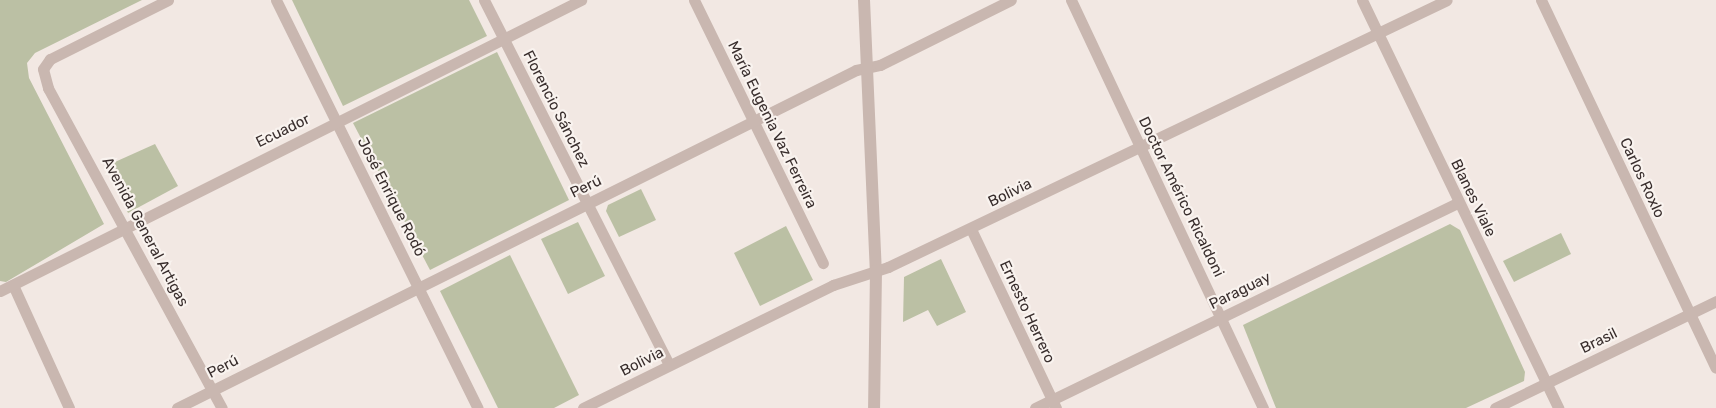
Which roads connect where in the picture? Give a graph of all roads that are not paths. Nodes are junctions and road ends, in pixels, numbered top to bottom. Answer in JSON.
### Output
{"nodes":[{"id":1,"x":168,"y":0,"type":"edge"},
{"id":2,"x":276,"y":0,"type":"edge"},
{"id":3,"x":484,"y":0,"type":"edge"},
{"id":4,"x":581,"y":0,"type":"edge"},
{"id":5,"x":694,"y":0,"type":"edge"},
{"id":6,"x":864,"y":0,"type":"edge"},
{"id":7,"x":1011,"y":0,"type":"edge"},
{"id":8,"x":1071,"y":0,"type":"edge"},
{"id":9,"x":1362,"y":0,"type":"edge"},
{"id":10,"x":1448,"y":0,"type":"edge"},
{"id":11,"x":1541,"y":0,"type":"edge"},
{"id":12,"x":1378,"y":33,"type":"junction"},
{"id":13,"x":504,"y":40,"type":"junction"},
{"id":14,"x":867,"y":68,"type":"junction"},
{"id":15,"x":336,"y":122,"type":"junction"},
{"id":16,"x":753,"y":122,"type":"junction"},
{"id":17,"x":1140,"y":148,"type":"junction"},
{"id":18,"x":587,"y":203,"type":"junction"},
{"id":19,"x":1458,"y":203,"type":"junction"},
{"id":20,"x":126,"y":226,"type":"junction"},
{"id":21,"x":971,"y":229,"type":"junction"},
{"id":22,"x":823,"y":263,"type":"dead end"},
{"id":23,"x":876,"y":270,"type":"junction"},
{"id":24,"x":13,"y":285,"type":"junction"},
{"id":25,"x":420,"y":285,"type":"junction"},
{"id":26,"x":0,"y":291,"type":"edge"},
{"id":27,"x":1716,"y":301,"type":"edge"},
{"id":28,"x":1690,"y":314,"type":"junction"},
{"id":29,"x":1222,"y":316,"type":"junction"},
{"id":30,"x":669,"y":365,"type":"junction"},
{"id":31,"x":1716,"y":368,"type":"edge"},
{"id":32,"x":1546,"y":384,"type":"junction"},
{"id":33,"x":212,"y":389,"type":"junction"},
{"id":34,"x":1054,"y":404,"type":"edge"},
{"id":35,"x":69,"y":408,"type":"edge"},
{"id":36,"x":177,"y":408,"type":"edge"},
{"id":37,"x":222,"y":408,"type":"edge"},
{"id":38,"x":478,"y":408,"type":"edge"},
{"id":39,"x":583,"y":408,"type":"edge"},
{"id":40,"x":874,"y":408,"type":"edge"},
{"id":41,"x":1034,"y":408,"type":"edge"},
{"id":42,"x":1263,"y":408,"type":"edge"},
{"id":43,"x":1495,"y":408,"type":"edge"},
{"id":44,"x":1558,"y":408,"type":"edge"}],
"edges":[{"from":1,"to":20,"type":"street","name":"Avenida General Artigas"},
{"from":2,"to":15,"type":"street","name":"José Enrique Rodó"},
{"from":3,"to":13,"type":"street","name":"Florencio Sánchez"},
{"from":4,"to":13,"type":"street","name":"Ecuador"},
{"from":5,"to":16,"type":"street","name":"María Eugenia Vaz Ferreira"},
{"from":6,"to":14,"type":"street"},
{"from":7,"to":14,"type":"street","name":"Perú"},
{"from":8,"to":17,"type":"street","name":"Doctor Américo Ricaldoni"},
{"from":9,"to":12,"type":"street","name":"Blanes Viale"},
{"from":10,"to":12,"type":"street","name":"Bolivia"},
{"from":11,"to":28,"type":"street","name":"Carlos Roxlo"},
{"from":12,"to":17,"type":"street","name":"Bolivia"},
{"from":12,"to":19,"type":"street","name":"Blanes Viale"},
{"from":13,"to":15,"type":"street","name":"Ecuador"},
{"from":13,"to":18,"type":"street","name":"Florencio Sánchez"},
{"from":14,"to":16,"type":"street","name":"Perú"},
{"from":14,"to":23,"type":"street"},
{"from":15,"to":20,"type":"street","name":"Ecuador"},
{"from":15,"to":25,"type":"street","name":"José Enrique Rodó"},
{"from":16,"to":18,"type":"street","name":"Perú"},
{"from":16,"to":22,"type":"street","name":"María Eugenia Vaz Ferreira"},
{"from":17,"to":21,"type":"street","name":"Bolivia"},
{"from":17,"to":29,"type":"street","name":"Doctor Américo Ricaldoni"},
{"from":18,"to":25,"type":"street","name":"Perú"},
{"from":18,"to":30,"type":"street","name":"Florencio Sánchez"},
{"from":19,"to":29,"type":"street","name":"Paraguay"},
{"from":19,"to":32,"type":"street","name":"Blanes Viale"},
{"from":20,"to":24,"type":"street","name":"Ecuador"},
{"from":20,"to":33,"type":"street","name":"Avenida General Artigas"},
{"from":21,"to":23,"type":"street","name":"Bolivia"},
{"from":21,"to":34,"type":"street","name":"Ernesto Herrero"},
{"from":23,"to":30,"type":"street","name":"Bolivia"},
{"from":23,"to":40,"type":"street"},
{"from":24,"to":26,"type":"street","name":"Ecuador"},
{"from":24,"to":35,"type":"street"},
{"from":25,"to":33,"type":"street","name":"Perú"},
{"from":25,"to":38,"type":"street","name":"José Enrique Rodó"},
{"from":27,"to":28,"type":"street","name":"Brasil"},
{"from":28,"to":31,"type":"street","name":"Carlos Roxlo"},
{"from":28,"to":32,"type":"street","name":"Brasil"},
{"from":29,"to":34,"type":"street","name":"Paraguay"},
{"from":29,"to":42,"type":"street","name":"Doctor Américo Ricaldoni"},
{"from":30,"to":39,"type":"street","name":"Bolivia"},
{"from":32,"to":43,"type":"street","name":"Brasil"},
{"from":32,"to":44,"type":"street","name":"Blanes Viale"},
{"from":33,"to":36,"type":"street","name":"Perú"},
{"from":33,"to":37,"type":"street","name":"Avenida General Artigas"},
{"from":34,"to":41,"type":"street","name":"Paraguay"}]}
